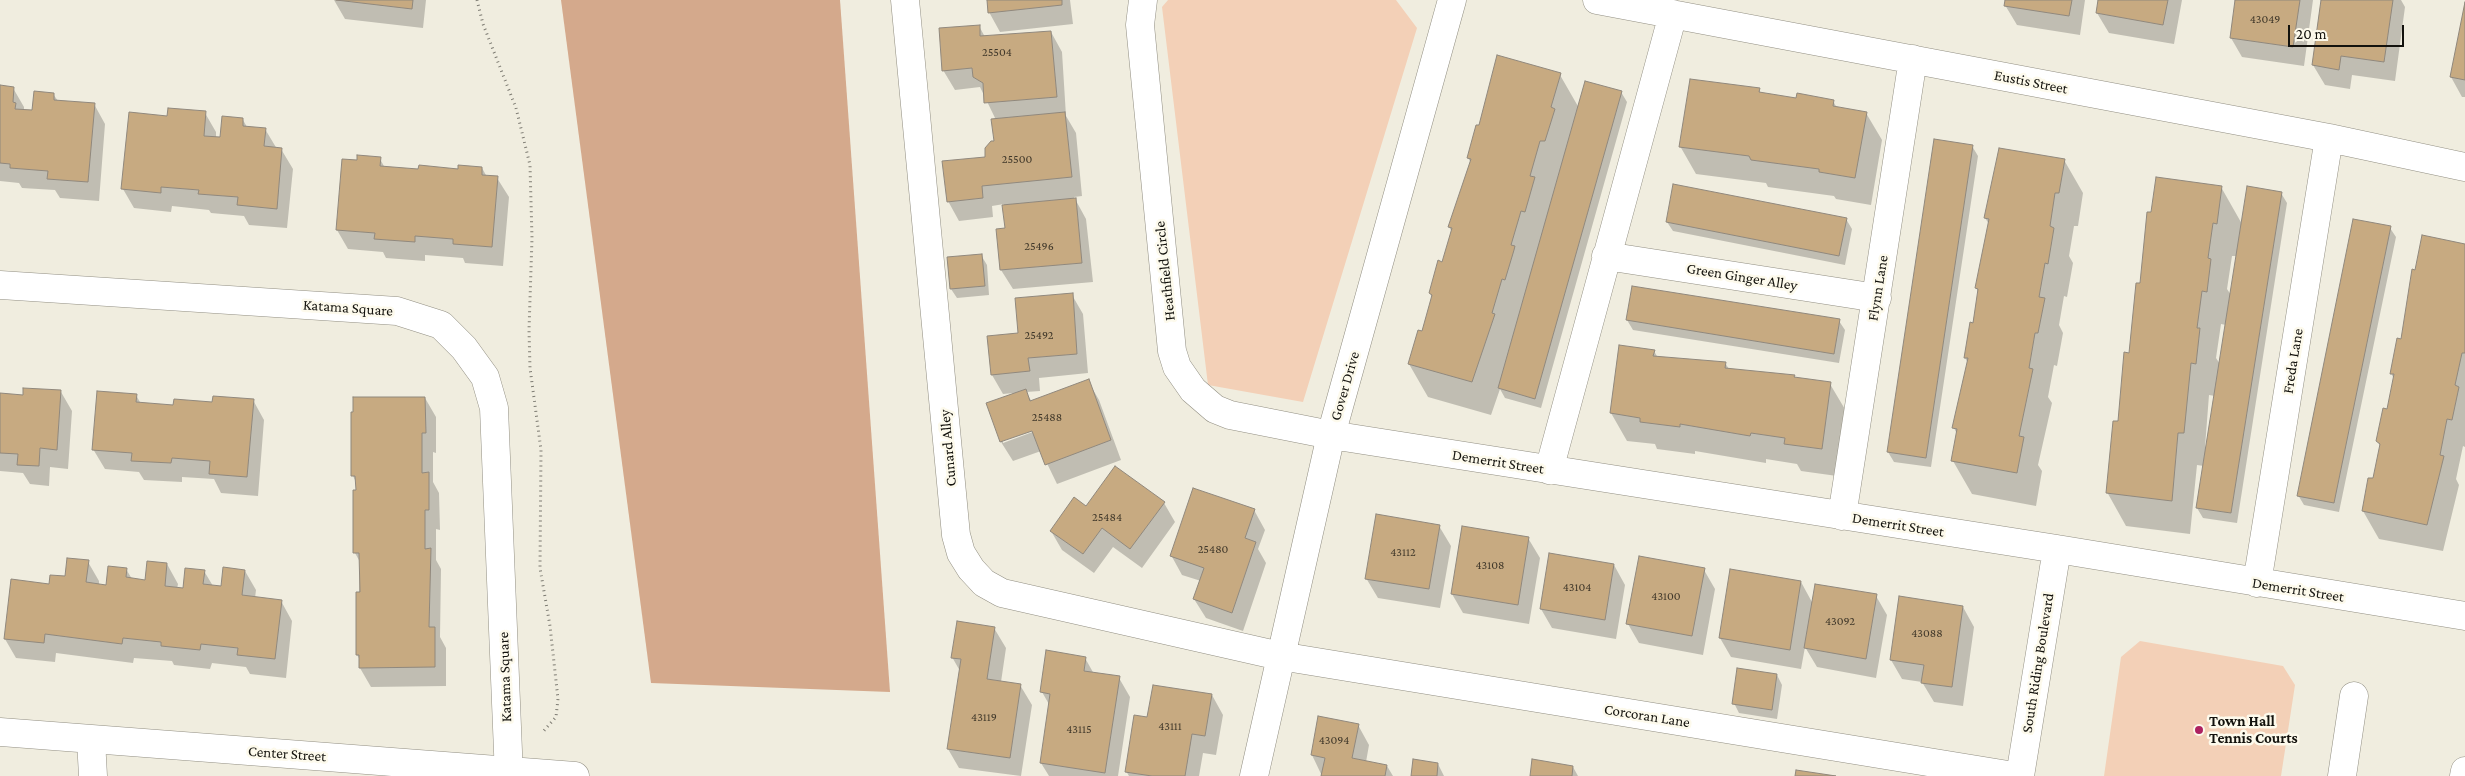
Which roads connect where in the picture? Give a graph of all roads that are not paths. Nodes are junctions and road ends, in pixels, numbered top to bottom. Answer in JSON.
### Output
{"nodes":[{"id":1,"x":905,"y":0,"type":"edge"},
{"id":2,"x":1143,"y":0,"type":"edge"},
{"id":3,"x":1452,"y":0,"type":"edge"},
{"id":4,"x":1597,"y":0,"type":"edge"},
{"id":5,"x":1673,"y":14,"type":"junction"},
{"id":6,"x":1913,"y":59,"type":"junction"},
{"id":7,"x":2329,"y":138,"type":"junction"},
{"id":8,"x":2465,"y":167,"type":"edge"},
{"id":9,"x":1606,"y":256,"type":"junction"},
{"id":10,"x":0,"y":285,"type":"edge"},
{"id":11,"x":1877,"y":298,"type":"junction"},
{"id":12,"x":1331,"y":435,"type":"junction"},
{"id":13,"x":1549,"y":470,"type":"junction"},
{"id":14,"x":1842,"y":516,"type":"junction"},
{"id":15,"x":2057,"y":549,"type":"junction"},
{"id":16,"x":2257,"y":583,"type":"junction"},
{"id":17,"x":2465,"y":616,"type":"edge"},
{"id":18,"x":1280,"y":656,"type":"junction"},
{"id":19,"x":2354,"y":696,"type":"dead end"},
{"id":20,"x":0,"y":732,"type":"edge"},
{"id":21,"x":91,"y":740,"type":"junction"},
{"id":22,"x":2465,"y":771,"type":"edge"},
{"id":23,"x":509,"y":773,"type":"edge"},
{"id":24,"x":92,"y":776,"type":"edge"},
{"id":25,"x":575,"y":776,"type":"edge"},
{"id":26,"x":1254,"y":776,"type":"edge"},
{"id":27,"x":2014,"y":776,"type":"edge"},
{"id":28,"x":2020,"y":776,"type":"edge"},
{"id":29,"x":2342,"y":776,"type":"edge"},
{"id":30,"x":2464,"y":776,"type":"edge"}],
"edges":[{"from":1,"to":18,"type":"street","name":"Cunard Alley"},
{"from":2,"to":12,"type":"street","name":"Heathfield Circle"},
{"from":3,"to":12,"type":"street","name":"Gover Drive"},
{"from":4,"to":5,"type":"street","name":"Eustis Street"},
{"from":5,"to":6,"type":"street","name":"Eustis Street"},
{"from":5,"to":9,"type":"street"},
{"from":6,"to":7,"type":"street","name":"Eustis Street"},
{"from":6,"to":11,"type":"street","name":"Flynn Lane"},
{"from":7,"to":8,"type":"street","name":"Eustis Street"},
{"from":7,"to":16,"type":"street","name":"Freda Lane"},
{"from":9,"to":11,"type":"street","name":"Green Ginger Alley"},
{"from":9,"to":13,"type":"street"},
{"from":10,"to":23,"type":"street","name":"Katama Square"},
{"from":11,"to":14,"type":"street","name":"Flynn Lane"},
{"from":12,"to":13,"type":"street","name":"Demerrit Street"},
{"from":12,"to":18,"type":"street","name":"Gover Drive"},
{"from":13,"to":14,"type":"street","name":"Demerrit Street"},
{"from":14,"to":15,"type":"street","name":"Demerrit Street"},
{"from":15,"to":16,"type":"street","name":"Demerrit Street"},
{"from":15,"to":28,"type":"street","name":"South Riding Boulevard"},
{"from":16,"to":17,"type":"street","name":"Demerrit Street"},
{"from":18,"to":26,"type":"street","name":"Gover Drive"},
{"from":18,"to":27,"type":"street","name":"Corcoran Lane"},
{"from":19,"to":29,"type":"street"},
{"from":20,"to":21,"type":"street","name":"Center Street"},
{"from":21,"to":23,"type":"street","name":"Center Street"},
{"from":21,"to":24,"type":"street"},
{"from":22,"to":30,"type":"street"},
{"from":23,"to":25,"type":"street","name":"Center Street"}]}
